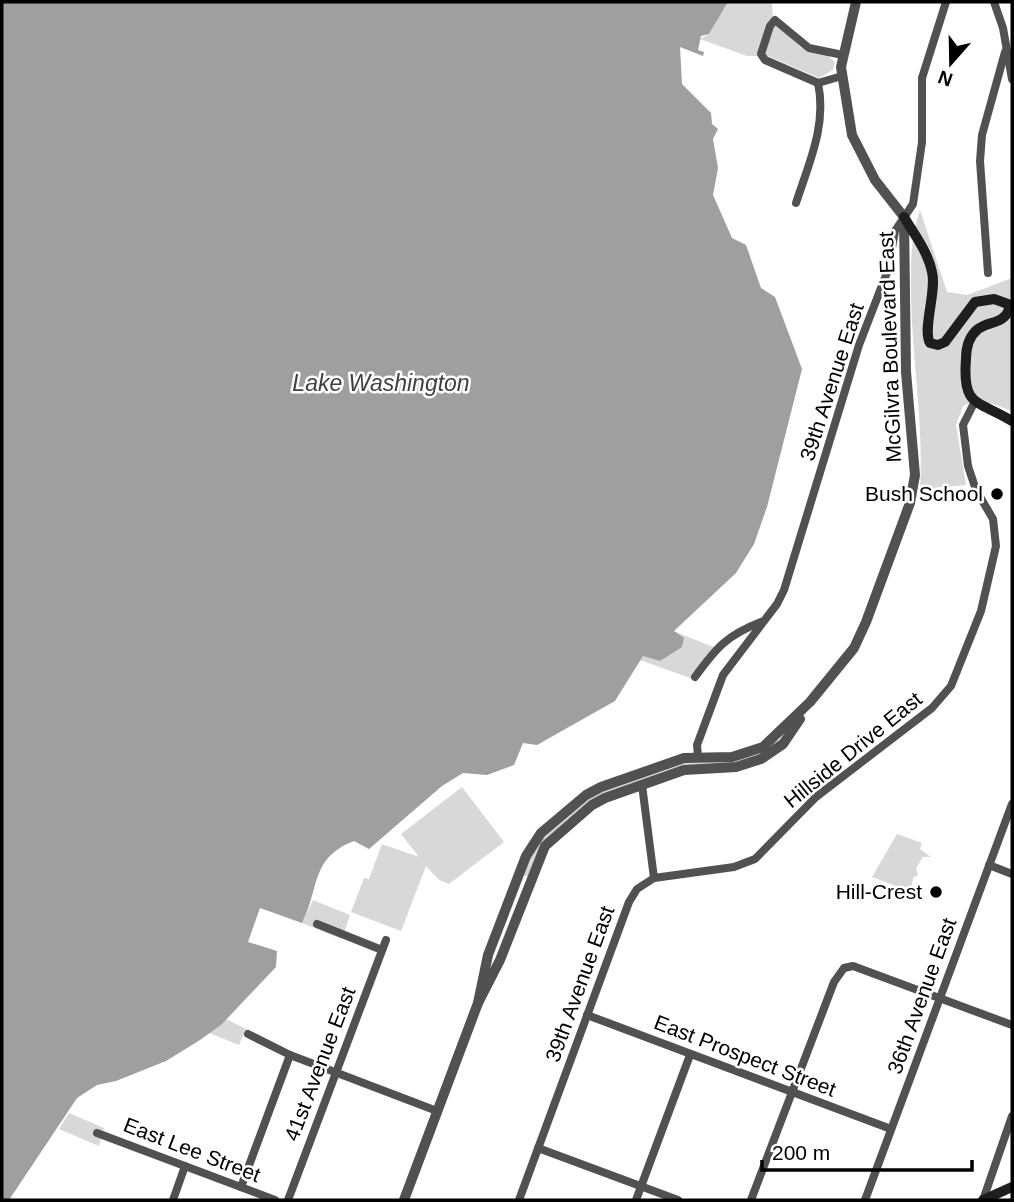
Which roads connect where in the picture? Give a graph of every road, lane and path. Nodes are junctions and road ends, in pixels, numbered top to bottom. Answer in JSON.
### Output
{"nodes":[{"id":1,"x":856,"y":2,"type":"edge"},
{"id":2,"x":946,"y":2,"type":"edge"},
{"id":3,"x":994,"y":2,"type":"edge"},
{"id":4,"x":1005,"y":52,"type":"junction"},
{"id":5,"x":843,"y":55,"type":"junction"},
{"id":6,"x":842,"y":75,"type":"junction"},
{"id":7,"x":1012,"y":79,"type":"edge"},
{"id":8,"x":818,"y":83,"type":"junction"},
{"id":9,"x":796,"y":203,"type":"dead end"},
{"id":10,"x":904,"y":217,"type":"junction"},
{"id":11,"x":988,"y":273,"type":"dead end"},
{"id":12,"x":974,"y":403,"type":"junction"},
{"id":13,"x":1012,"y":421,"type":"edge"},
{"id":14,"x":763,"y":621,"type":"junction"},
{"id":15,"x":695,"y":677,"type":"dead end"},
{"id":16,"x":810,"y":702,"type":"junction"},
{"id":17,"x":698,"y":756,"type":"junction"},
{"id":18,"x":642,"y":785,"type":"junction"},
{"id":19,"x":1012,"y":804,"type":"edge"},
{"id":20,"x":989,"y":865,"type":"junction"},
{"id":21,"x":1012,"y":874,"type":"edge"},
{"id":22,"x":654,"y":878,"type":"junction"},
{"id":23,"x":317,"y":923,"type":"dead end"},
{"id":24,"x":386,"y":940,"type":"dead end"},
{"id":25,"x":382,"y":950,"type":"junction"},
{"id":26,"x":488,"y":955,"type":"junction"},
{"id":27,"x":500,"y":960,"type":"junction"},
{"id":28,"x":940,"y":998,"type":"junction"},
{"id":29,"x":478,"y":1003,"type":"junction"},
{"id":30,"x":587,"y":1015,"type":"junction"},
{"id":31,"x":1012,"y":1025,"type":"edge"},
{"id":32,"x":248,"y":1034,"type":"dead end"},
{"id":33,"x":290,"y":1055,"type":"junction"},
{"id":34,"x":690,"y":1055,"type":"junction"},
{"id":35,"x":335,"y":1072,"type":"junction"},
{"id":36,"x":792,"y":1093,"type":"junction"},
{"id":37,"x":438,"y":1111,"type":"junction"},
{"id":38,"x":1012,"y":1116,"type":"edge"},
{"id":39,"x":891,"y":1129,"type":"junction"},
{"id":40,"x":97,"y":1133,"type":"dead end"},
{"id":41,"x":538,"y":1148,"type":"junction"},
{"id":42,"x":185,"y":1166,"type":"junction"},
{"id":43,"x":642,"y":1186,"type":"junction"},
{"id":44,"x":241,"y":1187,"type":"junction"},
{"id":45,"x":1012,"y":1187,"type":"edge"},
{"id":46,"x":173,"y":1200,"type":"edge"},
{"id":47,"x":275,"y":1200,"type":"edge"},
{"id":48,"x":288,"y":1200,"type":"edge"},
{"id":49,"x":404,"y":1200,"type":"edge"},
{"id":50,"x":519,"y":1200,"type":"edge"},
{"id":51,"x":636,"y":1200,"type":"edge"},
{"id":52,"x":678,"y":1200,"type":"edge"},
{"id":53,"x":751,"y":1200,"type":"edge"},
{"id":54,"x":865,"y":1200,"type":"edge"},
{"id":55,"x":983,"y":1200,"type":"edge"}],
"edges":[{"from":1,"to":5,"type":"street"},
{"from":2,"to":10,"type":"street","name":"39th Avenue East"},
{"from":3,"to":4,"type":"street"},
{"from":4,"to":7,"type":"street"},
{"from":4,"to":11,"type":"street"},
{"from":5,"to":6,"type":"street"},
{"from":5,"to":8,"type":"street"},
{"from":6,"to":8,"type":"street"},
{"from":6,"to":10,"type":"street"},
{"from":8,"to":9,"type":"street"},
{"from":10,"to":12,"type":"main road"},
{"from":10,"to":14,"type":"street","name":"39th Avenue East"},
{"from":10,"to":16,"type":"street","name":"McGilvra Boulevard East"},
{"from":12,"to":13,"type":"main road"},
{"from":12,"to":22,"type":"street","name":"Hillside Drive East"},
{"from":14,"to":15,"type":"street"},
{"from":14,"to":17,"type":"street","name":"39th Avenue East"},
{"from":16,"to":17,"type":"street","name":"McGilvra Boulevard East"},
{"from":16,"to":18,"type":"street","name":"McGilvra Boulevard East"},
{"from":17,"to":26,"type":"street","name":"McGilvra Boulevard East"},
{"from":18,"to":22,"type":"street"},
{"from":18,"to":27,"type":"street","name":"McGilvra Boulevard East"},
{"from":19,"to":20,"type":"street","name":"36th Avenue East"},
{"from":20,"to":21,"type":"street"},
{"from":20,"to":28,"type":"street","name":"36th Avenue East"},
{"from":22,"to":30,"type":"street","name":"39th Avenue East"},
{"from":23,"to":25,"type":"street"},
{"from":24,"to":25,"type":"street","name":"41st Avenue East"},
{"from":25,"to":35,"type":"street","name":"41st Avenue East"},
{"from":26,"to":27,"type":"street"},
{"from":26,"to":29,"type":"street","name":"McGilvra Boulevard East"},
{"from":27,"to":29,"type":"street","name":"McGilvra Boulevard East"},
{"from":28,"to":31,"type":"street"},
{"from":28,"to":36,"type":"street"},
{"from":28,"to":39,"type":"street","name":"36th Avenue East"},
{"from":29,"to":37,"type":"street","name":"McGilvra Boulevard East"},
{"from":30,"to":34,"type":"street","name":"East Prospect Street"},
{"from":30,"to":41,"type":"street","name":"39th Avenue East"},
{"from":32,"to":33,"type":"street"},
{"from":33,"to":35,"type":"street"},
{"from":33,"to":44,"type":"street"},
{"from":34,"to":36,"type":"street","name":"East Prospect Street"},
{"from":34,"to":43,"type":"street"},
{"from":35,"to":37,"type":"street"},
{"from":35,"to":48,"type":"street","name":"41st Avenue East"},
{"from":36,"to":39,"type":"street","name":"East Prospect Street"},
{"from":36,"to":53,"type":"street"},
{"from":37,"to":49,"type":"street","name":"McGilvra Boulevard East"},
{"from":38,"to":55,"type":"street"},
{"from":39,"to":54,"type":"street","name":"36th Avenue East"},
{"from":40,"to":42,"type":"street","name":"East Lee Street"},
{"from":41,"to":43,"type":"street"},
{"from":41,"to":50,"type":"street","name":"39th Avenue East"},
{"from":42,"to":44,"type":"street","name":"East Lee Street"},
{"from":42,"to":46,"type":"street"},
{"from":43,"to":51,"type":"street"},
{"from":43,"to":52,"type":"street"},
{"from":44,"to":47,"type":"street","name":"East Lee Street"},
{"from":45,"to":55,"type":"main road"}]}
